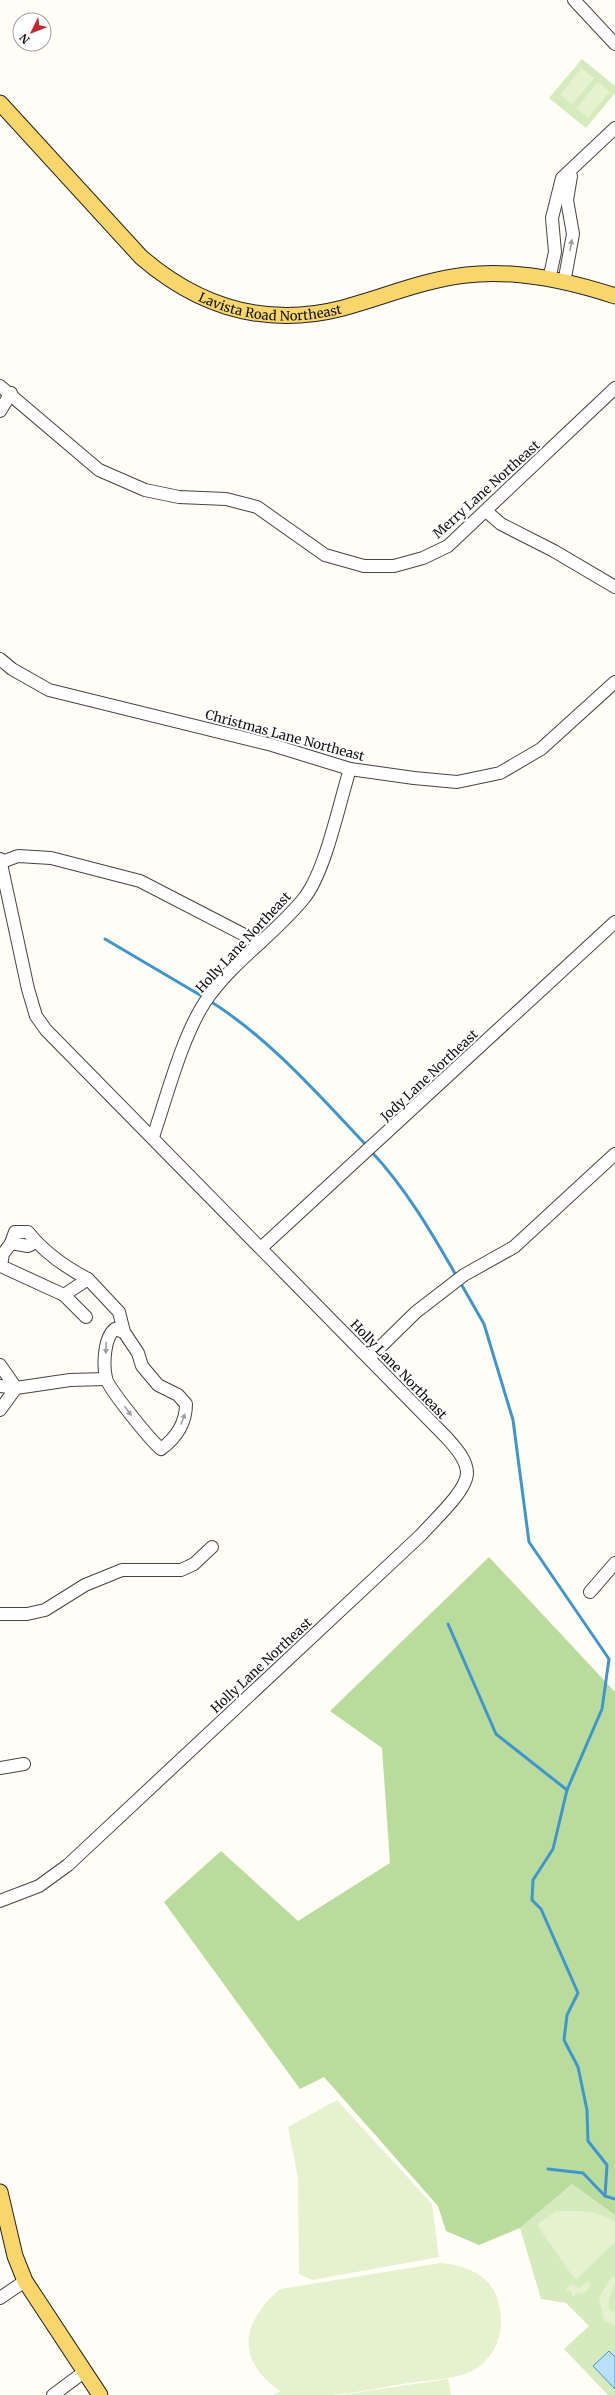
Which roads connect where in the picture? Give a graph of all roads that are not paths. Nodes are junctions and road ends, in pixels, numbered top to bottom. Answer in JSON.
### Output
{"nodes":[{"id":1,"x":580,"y":2,"type":"edge"},
{"id":2,"x":615,"y":44,"type":"edge"},
{"id":3,"x":0,"y":103,"type":"edge"},
{"id":4,"x":615,"y":128,"type":"edge"},
{"id":5,"x":575,"y":167,"type":"junction"},
{"id":6,"x":549,"y":280,"type":"junction"},
{"id":7,"x":564,"y":283,"type":"junction"},
{"id":8,"x":615,"y":296,"type":"edge"},
{"id":9,"x":0,"y":386,"type":"edge"},
{"id":10,"x":615,"y":388,"type":"edge"},
{"id":11,"x":12,"y":393,"type":"junction"},
{"id":12,"x":0,"y":411,"type":"edge"},
{"id":13,"x":486,"y":511,"type":"junction"},
{"id":14,"x":615,"y":587,"type":"edge"},
{"id":15,"x":0,"y":659,"type":"edge"},
{"id":16,"x":615,"y":682,"type":"edge"},
{"id":17,"x":350,"y":769,"type":"junction"},
{"id":18,"x":1,"y":861,"type":"edge"},
{"id":19,"x":615,"y":922,"type":"edge"},
{"id":20,"x":260,"y":943,"type":"junction"},
{"id":21,"x":153,"y":1137,"type":"junction"},
{"id":22,"x":615,"y":1154,"type":"edge"},
{"id":23,"x":261,"y":1248,"type":"junction"},
{"id":24,"x":88,"y":1279,"type":"junction"},
{"id":25,"x":64,"y":1295,"type":"junction"},
{"id":26,"x":86,"y":1317,"type":"dead end"},
{"id":27,"x":124,"y":1332,"type":"junction"},
{"id":28,"x":369,"y":1358,"type":"junction"},
{"id":29,"x":0,"y":1365,"type":"edge"},
{"id":30,"x":106,"y":1379,"type":"junction"},
{"id":31,"x":0,"y":1386,"type":"edge"},
{"id":32,"x":16,"y":1388,"type":"junction"},
{"id":33,"x":0,"y":1410,"type":"edge"},
{"id":34,"x":212,"y":1547,"type":"dead end"},
{"id":35,"x":615,"y":1563,"type":"edge"},
{"id":36,"x":590,"y":1592,"type":"dead end"},
{"id":37,"x":0,"y":1614,"type":"edge"},
{"id":38,"x":24,"y":1764,"type":"dead end"},
{"id":39,"x":0,"y":1768,"type":"edge"},
{"id":40,"x":0,"y":1901,"type":"edge"},
{"id":41,"x":0,"y":2192,"type":"edge"},
{"id":42,"x":26,"y":2281,"type":"junction"},
{"id":43,"x":0,"y":2298,"type":"edge"},
{"id":44,"x":84,"y":2372,"type":"junction"},
{"id":45,"x":53,"y":2395,"type":"edge"},
{"id":46,"x":100,"y":2395,"type":"edge"}],
"edges":[{"from":1,"to":2,"type":"street"},
{"from":3,"to":6,"type":"main road","name":"Lavista Road Northeast"},
{"from":4,"to":5,"type":"street"},
{"from":5,"to":6,"type":"street"},
{"from":7,"to":5,"type":"street","one_way":true},
{"from":6,"to":7,"type":"main road","name":"Lavista Road Northeast"},
{"from":7,"to":8,"type":"main road","name":"Lavista Road Northeast"},
{"from":9,"to":11,"type":"street","name":"Merry Lane Northeast"},
{"from":10,"to":13,"type":"street","name":"Merry Lane Northeast"},
{"from":11,"to":12,"type":"street"},
{"from":11,"to":13,"type":"street","name":"Merry Lane Northeast"},
{"from":13,"to":14,"type":"street"},
{"from":15,"to":17,"type":"street","name":"Christmas Lane Northeast"},
{"from":16,"to":17,"type":"street","name":"Christmas Lane Northeast"},
{"from":17,"to":20,"type":"street","name":"Holly Lane Northeast"},
{"from":18,"to":20,"type":"street"},
{"from":18,"to":21,"type":"street"},
{"from":19,"to":23,"type":"street","name":"Jody Lane Northeast"},
{"from":20,"to":21,"type":"street","name":"Holly Lane Northeast"},
{"from":21,"to":23,"type":"street","name":"Holly Lane Northeast"},
{"from":22,"to":28,"type":"street"},
{"from":23,"to":28,"type":"street","name":"Holly Lane Northeast"},
{"from":24,"to":25,"type":"street"},
{"from":24,"to":25,"type":"street"},
{"from":24,"to":27,"type":"street"},
{"from":25,"to":26,"type":"street"},
{"from":27,"to":30,"type":"street","one_way":true},
{"from":30,"to":27,"type":"street","one_way":true},
{"from":28,"to":40,"type":"street","name":"Holly Lane Northeast"},
{"from":29,"to":32,"type":"street"},
{"from":30,"to":32,"type":"street"},
{"from":31,"to":32,"type":"street"},
{"from":32,"to":33,"type":"street"},
{"from":34,"to":37,"type":"street"},
{"from":35,"to":36,"type":"street"},
{"from":38,"to":39,"type":"street"},
{"from":41,"to":42,"type":"main road"},
{"from":42,"to":43,"type":"street"},
{"from":42,"to":44,"type":"main road"},
{"from":44,"to":45,"type":"street"},
{"from":44,"to":46,"type":"main road"}]}
